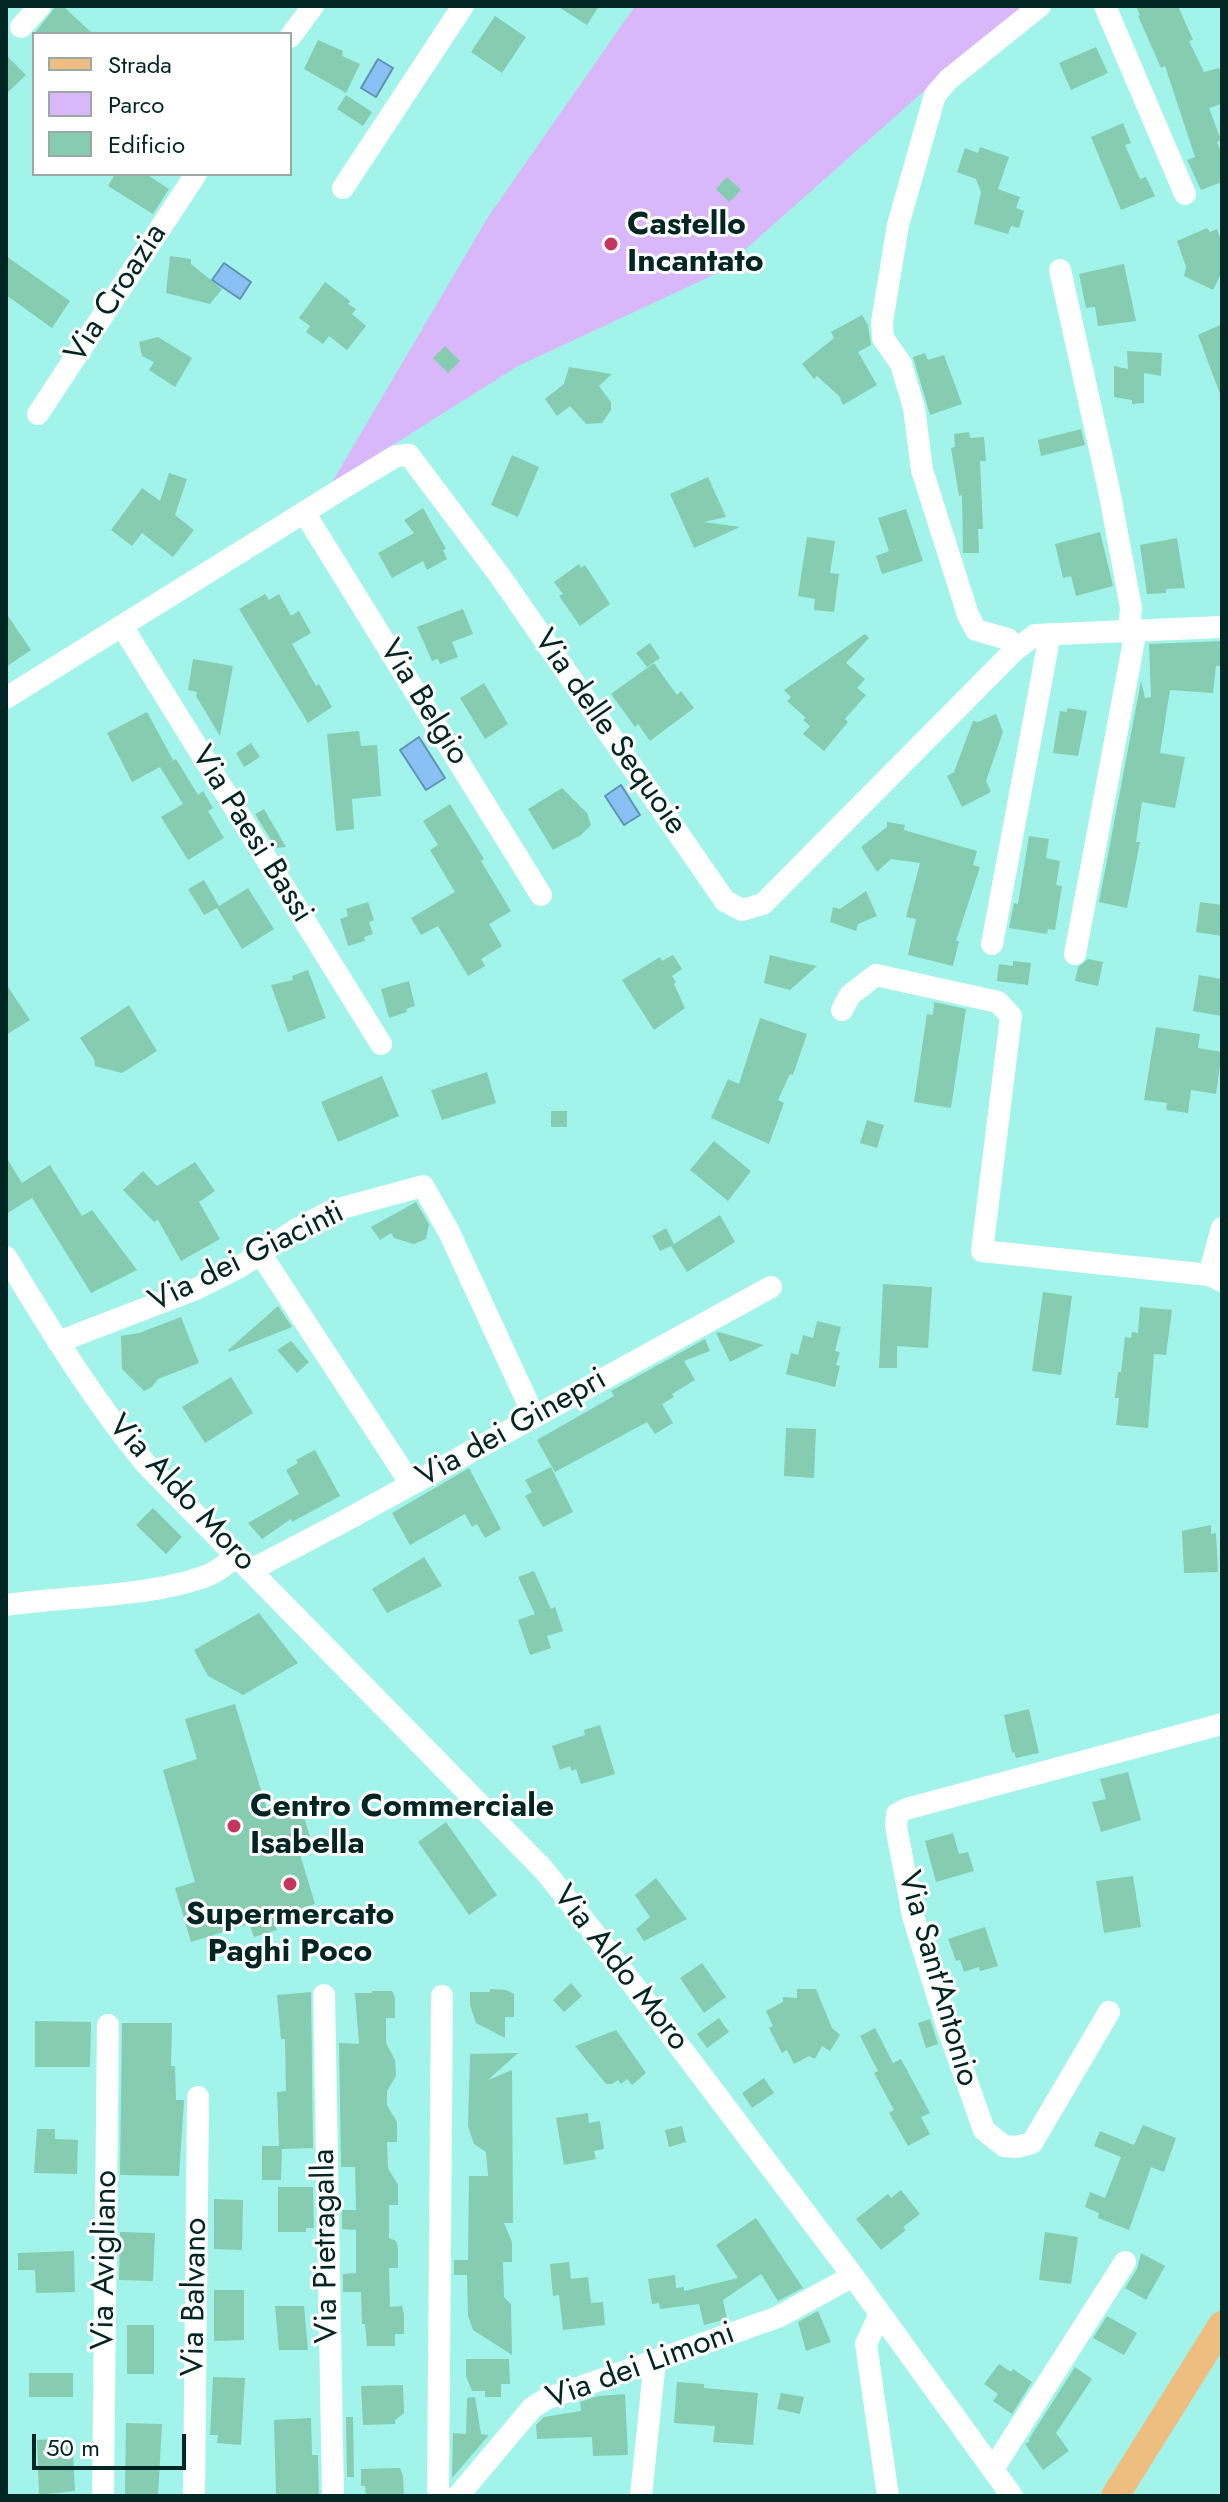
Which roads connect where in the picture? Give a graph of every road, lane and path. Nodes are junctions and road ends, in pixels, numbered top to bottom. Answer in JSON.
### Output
{"nodes":[{"id":1,"x":40,"y":6,"type":"edge"},
{"id":2,"x":313,"y":6,"type":"edge"},
{"id":3,"x":463,"y":6,"type":"edge"},
{"id":4,"x":1040,"y":6,"type":"edge"},
{"id":5,"x":1105,"y":6,"type":"edge"},
{"id":6,"x":21,"y":27,"type":"dead end"},
{"id":7,"x":292,"y":34,"type":"edge"},
{"id":8,"x":195,"y":176,"type":"edge"},
{"id":9,"x":343,"y":188,"type":"dead end"},
{"id":10,"x":1185,"y":194,"type":"dead end"},
{"id":11,"x":1060,"y":270,"type":"dead end"},
{"id":12,"x":38,"y":414,"type":"dead end"},
{"id":13,"x":304,"y":512,"type":"junction"},
{"id":14,"x":122,"y":626,"type":"junction"},
{"id":15,"x":1222,"y":627,"type":"edge"},
{"id":16,"x":1132,"y":630,"type":"junction"},
{"id":17,"x":1050,"y":634,"type":"junction"},
{"id":18,"x":1015,"y":650,"type":"junction"},
{"id":19,"x":6,"y":698,"type":"edge"},
{"id":20,"x":541,"y":895,"type":"dead end"},
{"id":21,"x":992,"y":944,"type":"dead end"},
{"id":22,"x":1075,"y":954,"type":"dead end"},
{"id":23,"x":842,"y":1010,"type":"dead end"},
{"id":24,"x":381,"y":1044,"type":"dead end"},
{"id":25,"x":1222,"y":1228,"type":"edge"},
{"id":26,"x":260,"y":1253,"type":"junction"},
{"id":27,"x":6,"y":1257,"type":"edge"},
{"id":28,"x":1215,"y":1278,"type":"edge"},
{"id":29,"x":771,"y":1287,"type":"dead end"},
{"id":30,"x":58,"y":1342,"type":"junction"},
{"id":31,"x":534,"y":1416,"type":"junction"},
{"id":32,"x":411,"y":1484,"type":"junction"},
{"id":33,"x":244,"y":1563,"type":"junction"},
{"id":34,"x":6,"y":1605,"type":"edge"},
{"id":35,"x":1222,"y":1724,"type":"edge"},
{"id":36,"x":324,"y":1995,"type":"dead end"},
{"id":37,"x":442,"y":1996,"type":"dead end"},
{"id":38,"x":1109,"y":2012,"type":"dead end"},
{"id":39,"x":108,"y":2025,"type":"dead end"},
{"id":40,"x":198,"y":2097,"type":"dead end"},
{"id":41,"x":1125,"y":2262,"type":"dead end"},
{"id":42,"x":853,"y":2276,"type":"junction"},
{"id":43,"x":880,"y":2314,"type":"junction"},
{"id":44,"x":1222,"y":2325,"type":"edge"},
{"id":45,"x":655,"y":2360,"type":"junction"},
{"id":46,"x":993,"y":2469,"type":"junction"},
{"id":47,"x":103,"y":2496,"type":"edge"},
{"id":48,"x":194,"y":2496,"type":"edge"},
{"id":49,"x":333,"y":2496,"type":"edge"},
{"id":50,"x":440,"y":2496,"type":"edge"},
{"id":51,"x":458,"y":2496,"type":"edge"},
{"id":52,"x":641,"y":2496,"type":"edge"},
{"id":53,"x":888,"y":2496,"type":"edge"},
{"id":54,"x":1012,"y":2496,"type":"edge"},
{"id":55,"x":1115,"y":2496,"type":"edge"}],
"edges":[{"from":1,"to":6,"type":"street"},
{"from":2,"to":7,"type":"street"},
{"from":3,"to":9,"type":"street"},
{"from":4,"to":18,"type":"street"},
{"from":5,"to":10,"type":"street"},
{"from":8,"to":12,"type":"street","name":"Via Croazia"},
{"from":11,"to":16,"type":"street"},
{"from":13,"to":14,"type":"street","name":"Via delle Sequoie"},
{"from":13,"to":18,"type":"street","name":"Via delle Sequoie"},
{"from":13,"to":20,"type":"street","name":"Via Belgio"},
{"from":14,"to":19,"type":"street","name":"Via delle Sequoie"},
{"from":14,"to":24,"type":"street","name":"Via Paesi Bassi"},
{"from":15,"to":16,"type":"street","name":"Via delle Sequoie"},
{"from":16,"to":17,"type":"street","name":"Via delle Sequoie"},
{"from":16,"to":22,"type":"street"},
{"from":17,"to":18,"type":"street","name":"Via delle Sequoie"},
{"from":17,"to":21,"type":"street"},
{"from":23,"to":28,"type":"street"},
{"from":25,"to":28,"type":"street"},
{"from":26,"to":30,"type":"street","name":"Via dei Giacinti"},
{"from":26,"to":31,"type":"street","name":"Via dei Giacinti"},
{"from":26,"to":32,"type":"street"},
{"from":27,"to":30,"type":"street","name":"Via Aldo Moro"},
{"from":29,"to":31,"type":"street","name":"Via dei Ginepri"},
{"from":30,"to":33,"type":"street","name":"Via Aldo Moro"},
{"from":31,"to":32,"type":"street","name":"Via dei Ginepri"},
{"from":32,"to":33,"type":"street","name":"Via dei Ginepri"},
{"from":33,"to":34,"type":"street","name":"Via dei Ginepri"},
{"from":33,"to":42,"type":"street","name":"Via Aldo Moro"},
{"from":35,"to":38,"type":"street","name":"Via Sant'Antonio"},
{"from":36,"to":49,"type":"street","name":"Via Pietragalla"},
{"from":37,"to":50,"type":"street"},
{"from":39,"to":47,"type":"street","name":"Via Avigliano"},
{"from":40,"to":48,"type":"street","name":"Via Balvano"},
{"from":41,"to":46,"type":"street"},
{"from":42,"to":43,"type":"street","name":"Via Aldo Moro"},
{"from":42,"to":45,"type":"street","name":"Via dei Limoni"},
{"from":43,"to":46,"type":"street","name":"Via Aldo Moro"},
{"from":43,"to":53,"type":"street"},
{"from":44,"to":55,"type":"main road"},
{"from":45,"to":51,"type":"street","name":"Via dei Limoni"},
{"from":45,"to":52,"type":"street"},
{"from":46,"to":54,"type":"street","name":"Via Aldo Moro"}]}
